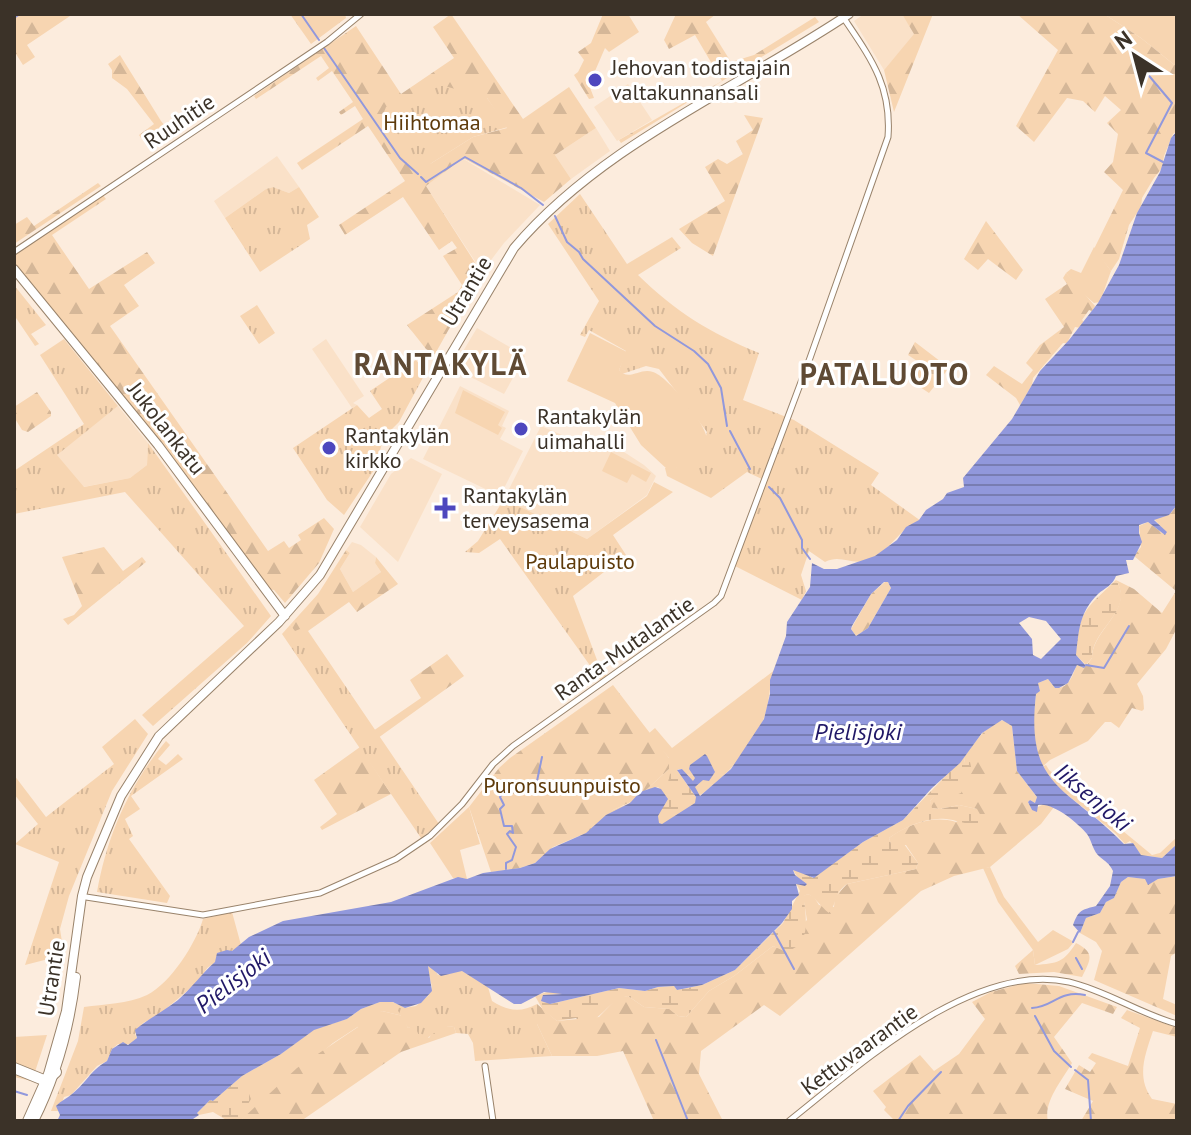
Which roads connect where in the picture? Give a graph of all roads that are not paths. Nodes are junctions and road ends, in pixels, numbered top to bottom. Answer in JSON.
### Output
{"nodes":[{"id":1,"x":361,"y":14,"type":"edge"},
{"id":2,"x":844,"y":15,"type":"edge"},
{"id":3,"x":14,"y":252,"type":"edge"},
{"id":4,"x":14,"y":269,"type":"edge"},
{"id":5,"x":285,"y":616,"type":"junction"},
{"id":6,"x":102,"y":839,"type":"junction"},
{"id":7,"x":86,"y":897,"type":"junction"},
{"id":8,"x":1177,"y":1024,"type":"edge"},
{"id":9,"x":14,"y":1061,"type":"edge"},
{"id":10,"x":485,"y":1066,"type":"dead end"},
{"id":11,"x":14,"y":1068,"type":"edge"},
{"id":12,"x":50,"y":1078,"type":"junction"},
{"id":13,"x":27,"y":1121,"type":"edge"},
{"id":14,"x":34,"y":1121,"type":"edge"},
{"id":15,"x":493,"y":1121,"type":"edge"},
{"id":16,"x":789,"y":1121,"type":"edge"}],
"edges":[{"from":1,"to":3,"type":"street","name":"Ruuhitie"},
{"from":2,"to":5,"type":"main road","name":"Utrantie"},
{"from":2,"to":7,"type":"street","name":"Ranta-Mutalantie"},
{"from":4,"to":5,"type":"main road","name":"Jukolankatu"},
{"from":5,"to":6,"type":"main road","name":"Utrantie"},
{"from":6,"to":7,"type":"main road","name":"Utrantie"},
{"from":6,"to":12,"type":"main road","name":"Utrantie"},
{"from":7,"to":12,"type":"main road","name":"Utrantie"},
{"from":8,"to":16,"type":"street","name":"Kettuvaarantie"},
{"from":9,"to":12,"type":"highway"},
{"from":10,"to":15,"type":"street"},
{"from":11,"to":12,"type":"highway"},
{"from":12,"to":13,"type":"main road","name":"Utrantie"},
{"from":12,"to":14,"type":"main road","name":"Utrantie"}]}
